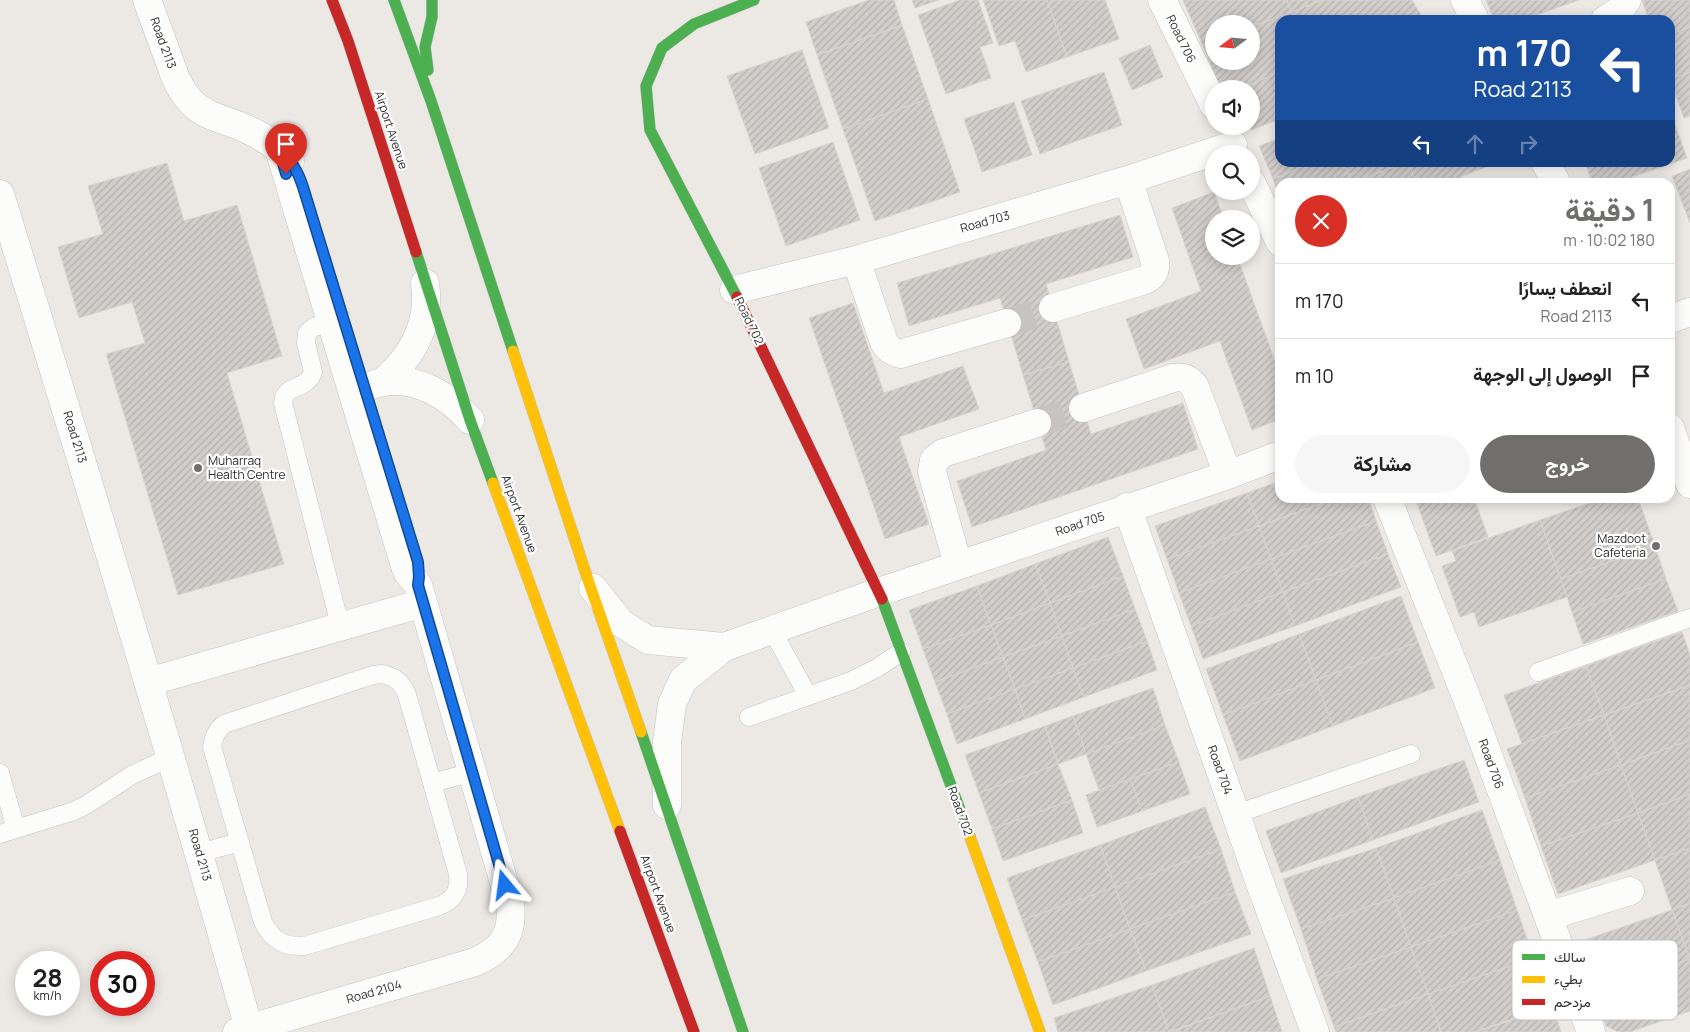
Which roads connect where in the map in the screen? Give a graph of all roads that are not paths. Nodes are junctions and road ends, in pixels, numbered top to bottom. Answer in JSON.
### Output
{"nodes":[{"id":1,"x":147,"y":0,"type":"edge"},
{"id":2,"x":332,"y":0,"type":"edge"},
{"id":3,"x":394,"y":0,"type":"edge"},
{"id":4,"x":432,"y":0,"type":"edge"},
{"id":5,"x":754,"y":0,"type":"edge"},
{"id":6,"x":1162,"y":0,"type":"edge"},
{"id":7,"x":1465,"y":0,"type":"edge"},
{"id":8,"x":1627,"y":0,"type":"edge"},
{"id":9,"x":1472,"y":15,"type":"edge"},
{"id":10,"x":1613,"y":15,"type":"edge"},
{"id":11,"x":1205,"y":87,"type":"edge"},
{"id":12,"x":431,"y":101,"type":"junction"},
{"id":13,"x":1232,"y":142,"type":"edge"},
{"id":14,"x":1548,"y":167,"type":"edge"},
{"id":15,"x":1554,"y":178,"type":"edge"},
{"id":16,"x":1128,"y":180,"type":"junction"},
{"id":17,"x":0,"y":194,"type":"edge"},
{"id":18,"x":1260,"y":200,"type":"edge"},
{"id":19,"x":1275,"y":232,"type":"edge"},
{"id":20,"x":856,"y":260,"type":"junction"},
{"id":21,"x":423,"y":271,"type":"junction"},
{"id":22,"x":734,"y":290,"type":"junction"},
{"id":23,"x":1053,"y":308,"type":"tunnel mouth"},
{"id":24,"x":1690,"y":312,"type":"edge"},
{"id":25,"x":1675,"y":317,"type":"edge"},
{"id":26,"x":337,"y":321,"type":"junction"},
{"id":27,"x":1008,"y":323,"type":"tunnel mouth"},
{"id":28,"x":367,"y":387,"type":"junction"},
{"id":29,"x":1083,"y":408,"type":"tunnel mouth"},
{"id":30,"x":470,"y":420,"type":"junction"},
{"id":31,"x":1037,"y":422,"type":"tunnel mouth"},
{"id":32,"x":1675,"y":442,"type":"edge"},
{"id":33,"x":1275,"y":457,"type":"edge"},
{"id":34,"x":1228,"y":475,"type":"junction"},
{"id":35,"x":1690,"y":484,"type":"edge"},
{"id":36,"x":1389,"y":503,"type":"edge"},
{"id":37,"x":1127,"y":507,"type":"junction"},
{"id":38,"x":958,"y":565,"type":"junction"},
{"id":39,"x":589,"y":583,"type":"junction"},
{"id":40,"x":879,"y":592,"type":"junction"},
{"id":41,"x":420,"y":594,"type":"junction"},
{"id":42,"x":1690,"y":618,"type":"edge"},
{"id":43,"x":340,"y":625,"type":"junction"},
{"id":44,"x":772,"y":630,"type":"junction"},
{"id":45,"x":724,"y":646,"type":"junction"},
{"id":46,"x":901,"y":652,"type":"junction"},
{"id":47,"x":1538,"y":672,"type":"dead end"},
{"id":48,"x":148,"y":682,"type":"junction"},
{"id":49,"x":808,"y":696,"type":"junction"},
{"id":50,"x":749,"y":717,"type":"dead end"},
{"id":51,"x":1411,"y":754,"type":"dead end"},
{"id":52,"x":171,"y":758,"type":"junction"},
{"id":53,"x":473,"y":772,"type":"junction"},
{"id":54,"x":0,"y":773,"type":"edge"},
{"id":55,"x":432,"y":783,"type":"junction"},
{"id":56,"x":668,"y":808,"type":"junction"},
{"id":57,"x":1236,"y":814,"type":"junction"},
{"id":58,"x":8,"y":832,"type":"edge"},
{"id":59,"x":240,"y":842,"type":"junction"},
{"id":60,"x":199,"y":853,"type":"junction"},
{"id":61,"x":1630,"y":890,"type":"dead end"},
{"id":62,"x":1548,"y":916,"type":"junction"},
{"id":63,"x":505,"y":940,"type":"joint"},
{"id":64,"x":1557,"y":940,"type":"edge"},
{"id":65,"x":1587,"y":1020,"type":"edge"},
{"id":66,"x":243,"y":1030,"type":"edge"},
{"id":67,"x":694,"y":1032,"type":"edge"},
{"id":68,"x":743,"y":1032,"type":"edge"},
{"id":69,"x":1040,"y":1032,"type":"edge"},
{"id":70,"x":1315,"y":1032,"type":"edge"},
{"id":71,"x":1591,"y":1032,"type":"edge"}],
"edges":[{"from":1,"to":26,"type":"street","name":"Road 2113"},
{"from":2,"to":21,"type":"main road","name":"Airport Avenue"},
{"from":3,"to":12,"type":"main road"},
{"from":4,"to":12,"type":"main road"},
{"from":5,"to":22,"type":"main road","name":"Road 702"},
{"from":6,"to":11,"type":"street","name":"Road 706"},
{"from":7,"to":9,"type":"street"},
{"from":8,"to":10,"type":"street"},
{"from":12,"to":39,"type":"main road"},
{"from":13,"to":16,"type":"street","name":"Road 703"},
{"from":14,"to":15,"type":"street"},
{"from":16,"to":20,"type":"street","name":"Road 703"},
{"from":16,"to":23,"type":"street"},
{"from":17,"to":48,"type":"street","name":"Road 2113"},
{"from":18,"to":19,"type":"street"},
{"from":20,"to":22,"type":"street","name":"Road 703"},
{"from":20,"to":27,"type":"street"},
{"from":21,"to":28,"type":"street"},
{"from":21,"to":30,"type":"main road","name":"Airport Avenue"},
{"from":22,"to":40,"type":"main road","name":"Road 702"},
{"from":24,"to":25,"type":"street"},
{"from":26,"to":28,"type":"street","name":"Road 2113"},
{"from":26,"to":43,"type":"lane"},
{"from":28,"to":30,"type":"street"},
{"from":28,"to":41,"type":"street","name":"Road 2113"},
{"from":29,"to":34,"type":"street"},
{"from":30,"to":67,"type":"main road","name":"Airport Avenue"},
{"from":31,"to":38,"type":"street"},
{"from":32,"to":35,"type":"street"},
{"from":33,"to":34,"type":"street","name":"Road 705"},
{"from":34,"to":37,"type":"street","name":"Road 705"},
{"from":36,"to":62,"type":"street","name":"Road 706"},
{"from":37,"to":38,"type":"street","name":"Road 705"},
{"from":37,"to":57,"type":"street","name":"Road 704"},
{"from":38,"to":40,"type":"street","name":"Road 705"},
{"from":39,"to":45,"type":"street"},
{"from":39,"to":56,"type":"main road"},
{"from":40,"to":44,"type":"street"},
{"from":40,"to":46,"type":"main road","name":"Road 702"},
{"from":41,"to":43,"type":"street"},
{"from":41,"to":53,"type":"street","name":"Road 2113"},
{"from":42,"to":47,"type":"lane"},
{"from":43,"to":48,"type":"street"},
{"from":44,"to":45,"type":"street"},
{"from":44,"to":49,"type":"lane"},
{"from":45,"to":56,"type":"street"},
{"from":46,"to":49,"type":"lane"},
{"from":46,"to":69,"type":"main road","name":"Road 702"},
{"from":48,"to":52,"type":"street","name":"Road 2113"},
{"from":49,"to":50,"type":"lane"},
{"from":51,"to":57,"type":"lane"},
{"from":52,"to":58,"type":"lane"},
{"from":52,"to":60,"type":"street","name":"Road 2113"},
{"from":53,"to":55,"type":"lane"},
{"from":53,"to":63,"type":"street","name":"Road 2113"},
{"from":54,"to":58,"type":"lane"},
{"from":55,"to":59,"type":"lane"},
{"from":55,"to":59,"type":"lane"},
{"from":56,"to":68,"type":"main road"},
{"from":57,"to":70,"type":"street","name":"Road 704"},
{"from":59,"to":60,"type":"lane"},
{"from":60,"to":66,"type":"street","name":"Road 2113"},
{"from":61,"to":62,"type":"street"},
{"from":62,"to":64,"type":"street","name":"Road 706"},
{"from":63,"to":66,"type":"street","name":"Road 2104"},
{"from":65,"to":71,"type":"street","name":"Road 706"}]}
